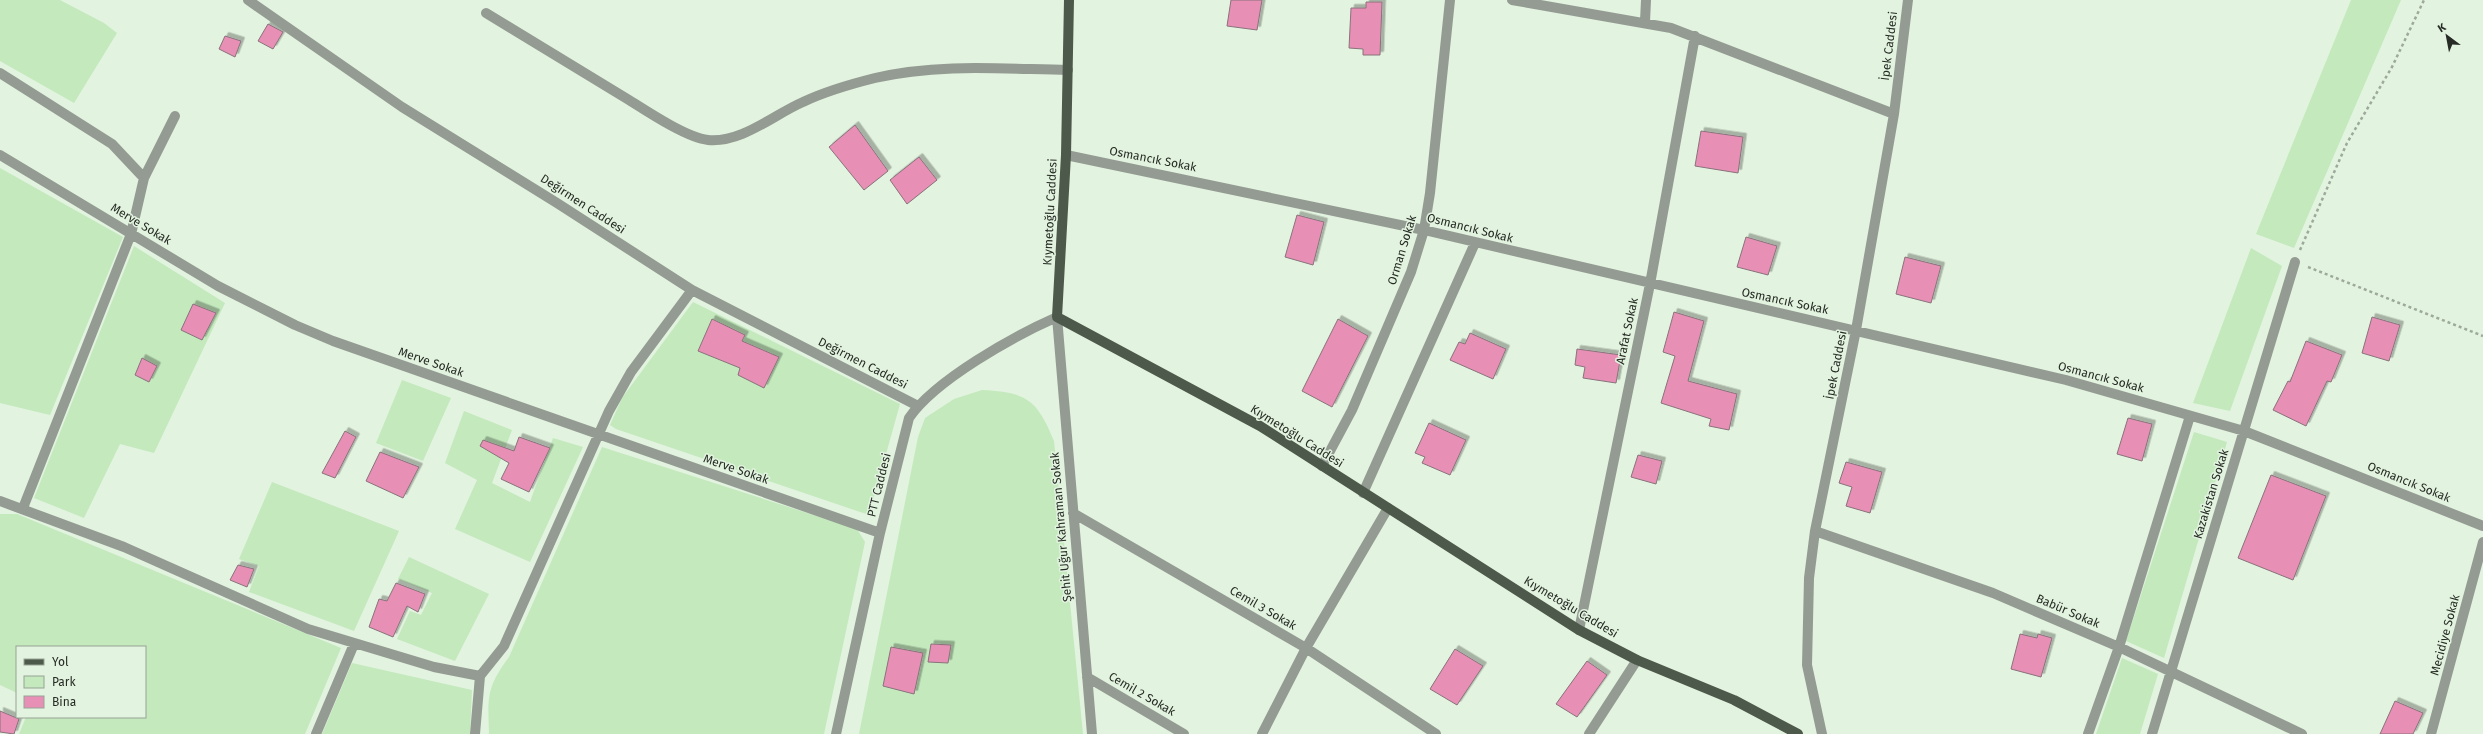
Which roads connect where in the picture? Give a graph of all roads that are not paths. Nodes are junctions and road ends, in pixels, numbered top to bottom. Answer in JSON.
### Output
{"nodes":[{"id":1,"x":248,"y":0,"type":"edge"},
{"id":2,"x":1069,"y":0,"type":"edge"},
{"id":3,"x":1450,"y":0,"type":"edge"},
{"id":4,"x":1512,"y":0,"type":"edge"},
{"id":5,"x":1646,"y":0,"type":"edge"},
{"id":6,"x":1908,"y":0,"type":"edge"},
{"id":7,"x":486,"y":13,"type":"dead end"},
{"id":8,"x":1646,"y":22,"type":"junction"},
{"id":9,"x":1695,"y":36,"type":"junction"},
{"id":10,"x":1068,"y":70,"type":"junction"},
{"id":11,"x":0,"y":73,"type":"edge"},
{"id":12,"x":1894,"y":114,"type":"junction"},
{"id":13,"x":175,"y":116,"type":"dead end"},
{"id":14,"x":0,"y":155,"type":"edge"},
{"id":15,"x":1066,"y":155,"type":"junction"},
{"id":16,"x":144,"y":178,"type":"junction"},
{"id":17,"x":1424,"y":230,"type":"junction"},
{"id":18,"x":132,"y":234,"type":"junction"},
{"id":19,"x":1475,"y":243,"type":"junction"},
{"id":20,"x":2295,"y":262,"type":"road end"},
{"id":21,"x":1650,"y":284,"type":"junction"},
{"id":22,"x":692,"y":290,"type":"junction"},
{"id":23,"x":1056,"y":317,"type":"junction"},
{"id":24,"x":1856,"y":330,"type":"junction"},
{"id":25,"x":918,"y":406,"type":"junction"},
{"id":26,"x":2190,"y":416,"type":"junction"},
{"id":27,"x":2244,"y":431,"type":"junction"},
{"id":28,"x":598,"y":434,"type":"junction"},
{"id":29,"x":1322,"y":466,"type":"junction"},
{"id":30,"x":1364,"y":493,"type":"junction"},
{"id":31,"x":0,"y":501,"type":"edge"},
{"id":32,"x":23,"y":508,"type":"junction"},
{"id":33,"x":1388,"y":508,"type":"junction"},
{"id":34,"x":1073,"y":513,"type":"junction"},
{"id":35,"x":2483,"y":526,"type":"edge"},
{"id":36,"x":1815,"y":531,"type":"junction"},
{"id":37,"x":880,"y":533,"type":"junction"},
{"id":38,"x":2483,"y":542,"type":"edge"},
{"id":39,"x":1579,"y":630,"type":"junction"},
{"id":40,"x":354,"y":644,"type":"junction"},
{"id":41,"x":2119,"y":647,"type":"junction"},
{"id":42,"x":1306,"y":648,"type":"junction"},
{"id":43,"x":1637,"y":660,"type":"junction"},
{"id":44,"x":2171,"y":673,"type":"junction"},
{"id":45,"x":480,"y":676,"type":"junction"},
{"id":46,"x":1087,"y":677,"type":"junction"},
{"id":47,"x":316,"y":734,"type":"edge"},
{"id":48,"x":476,"y":734,"type":"edge"},
{"id":49,"x":836,"y":734,"type":"edge"},
{"id":50,"x":1092,"y":734,"type":"edge"},
{"id":51,"x":1184,"y":734,"type":"edge"},
{"id":52,"x":1262,"y":734,"type":"edge"},
{"id":53,"x":1436,"y":734,"type":"edge"},
{"id":54,"x":1589,"y":734,"type":"edge"},
{"id":55,"x":1798,"y":734,"type":"edge"},
{"id":56,"x":1822,"y":734,"type":"edge"},
{"id":57,"x":2088,"y":734,"type":"edge"},
{"id":58,"x":2152,"y":734,"type":"edge"},
{"id":59,"x":2302,"y":734,"type":"edge"},
{"id":60,"x":2431,"y":734,"type":"edge"}],
"edges":[{"from":1,"to":22,"type":"street","name":"Değirmen Caddesi"},
{"from":2,"to":10,"type":"main road","name":"Kıymetoğlu Caddesi"},
{"from":3,"to":17,"type":"street","name":"Orman Sokak"},
{"from":4,"to":8,"type":"street"},
{"from":5,"to":8,"type":"street"},
{"from":6,"to":12,"type":"street","name":"İpek Caddesi"},
{"from":7,"to":10,"type":"street"},
{"from":8,"to":9,"type":"street"},
{"from":9,"to":12,"type":"street"},
{"from":9,"to":21,"type":"street","name":"Arafat Sokak"},
{"from":10,"to":15,"type":"main road","name":"Kıymetoğlu Caddesi"},
{"from":11,"to":16,"type":"street"},
{"from":12,"to":24,"type":"street","name":"İpek Caddesi"},
{"from":13,"to":16,"type":"street"},
{"from":14,"to":18,"type":"street","name":"Merve Sokak"},
{"from":15,"to":17,"type":"street","name":"Osmancık Sokak"},
{"from":15,"to":23,"type":"main road","name":"Kıymetoğlu Caddesi"},
{"from":16,"to":18,"type":"street"},
{"from":17,"to":19,"type":"street","name":"Osmancık Sokak"},
{"from":17,"to":29,"type":"street","name":"Orman Sokak"},
{"from":18,"to":28,"type":"street","name":"Merve Sokak"},
{"from":18,"to":32,"type":"street"},
{"from":19,"to":21,"type":"street","name":"Osmancık Sokak"},
{"from":19,"to":30,"type":"street"},
{"from":20,"to":27,"type":"street","name":"Kazakistan Sokak"},
{"from":21,"to":24,"type":"street","name":"Osmancık Sokak"},
{"from":21,"to":39,"type":"street","name":"Arafat Sokak"},
{"from":22,"to":25,"type":"street","name":"Değirmen Caddesi"},
{"from":22,"to":28,"type":"street"},
{"from":23,"to":25,"type":"street","name":"PTT Caddesi"},
{"from":23,"to":29,"type":"main road","name":"Kıymetoğlu Caddesi"},
{"from":23,"to":34,"type":"street","name":"Şehit Uğur Kahraman Sokak"},
{"from":24,"to":26,"type":"street","name":"Osmancık Sokak"},
{"from":24,"to":36,"type":"street","name":"İpek Caddesi"},
{"from":25,"to":37,"type":"street","name":"PTT Caddesi"},
{"from":26,"to":27,"type":"street","name":"Osmancık Sokak"},
{"from":26,"to":41,"type":"street"},
{"from":27,"to":35,"type":"street","name":"Osmancık Sokak"},
{"from":27,"to":44,"type":"street","name":"Kazakistan Sokak"},
{"from":28,"to":37,"type":"street","name":"Merve Sokak"},
{"from":28,"to":45,"type":"street"},
{"from":29,"to":30,"type":"main road","name":"Kıymetoğlu Caddesi"},
{"from":30,"to":33,"type":"main road","name":"Kıymetoğlu Caddesi"},
{"from":31,"to":32,"type":"street"},
{"from":32,"to":40,"type":"street"},
{"from":33,"to":39,"type":"main road","name":"Kıymetoğlu Caddesi"},
{"from":33,"to":42,"type":"street"},
{"from":34,"to":42,"type":"street","name":"Cemil 3 Sokak"},
{"from":34,"to":46,"type":"street","name":"Şehit Uğur Kahraman Sokak"},
{"from":36,"to":41,"type":"street","name":"Babür Sokak"},
{"from":36,"to":56,"type":"street","name":"İpek Caddesi"},
{"from":37,"to":49,"type":"street","name":"PTT Caddesi"},
{"from":38,"to":60,"type":"street","name":"Mecidiye Sokak"},
{"from":39,"to":43,"type":"main road","name":"Kıymetoğlu Caddesi"},
{"from":40,"to":45,"type":"street"},
{"from":40,"to":47,"type":"street"},
{"from":41,"to":44,"type":"street","name":"Babür Sokak"},
{"from":41,"to":57,"type":"street"},
{"from":42,"to":52,"type":"street"},
{"from":42,"to":53,"type":"street","name":"Cemil 3 Sokak"},
{"from":43,"to":54,"type":"street"},
{"from":43,"to":55,"type":"main road","name":"Kıymetoğlu Caddesi"},
{"from":44,"to":58,"type":"street","name":"Kazakistan Sokak"},
{"from":44,"to":59,"type":"street","name":"Babür Sokak"},
{"from":45,"to":48,"type":"street"},
{"from":46,"to":50,"type":"street","name":"Şehit Uğur Kahraman Sokak"},
{"from":46,"to":51,"type":"street","name":"Cemil 2 Sokak"}]}
